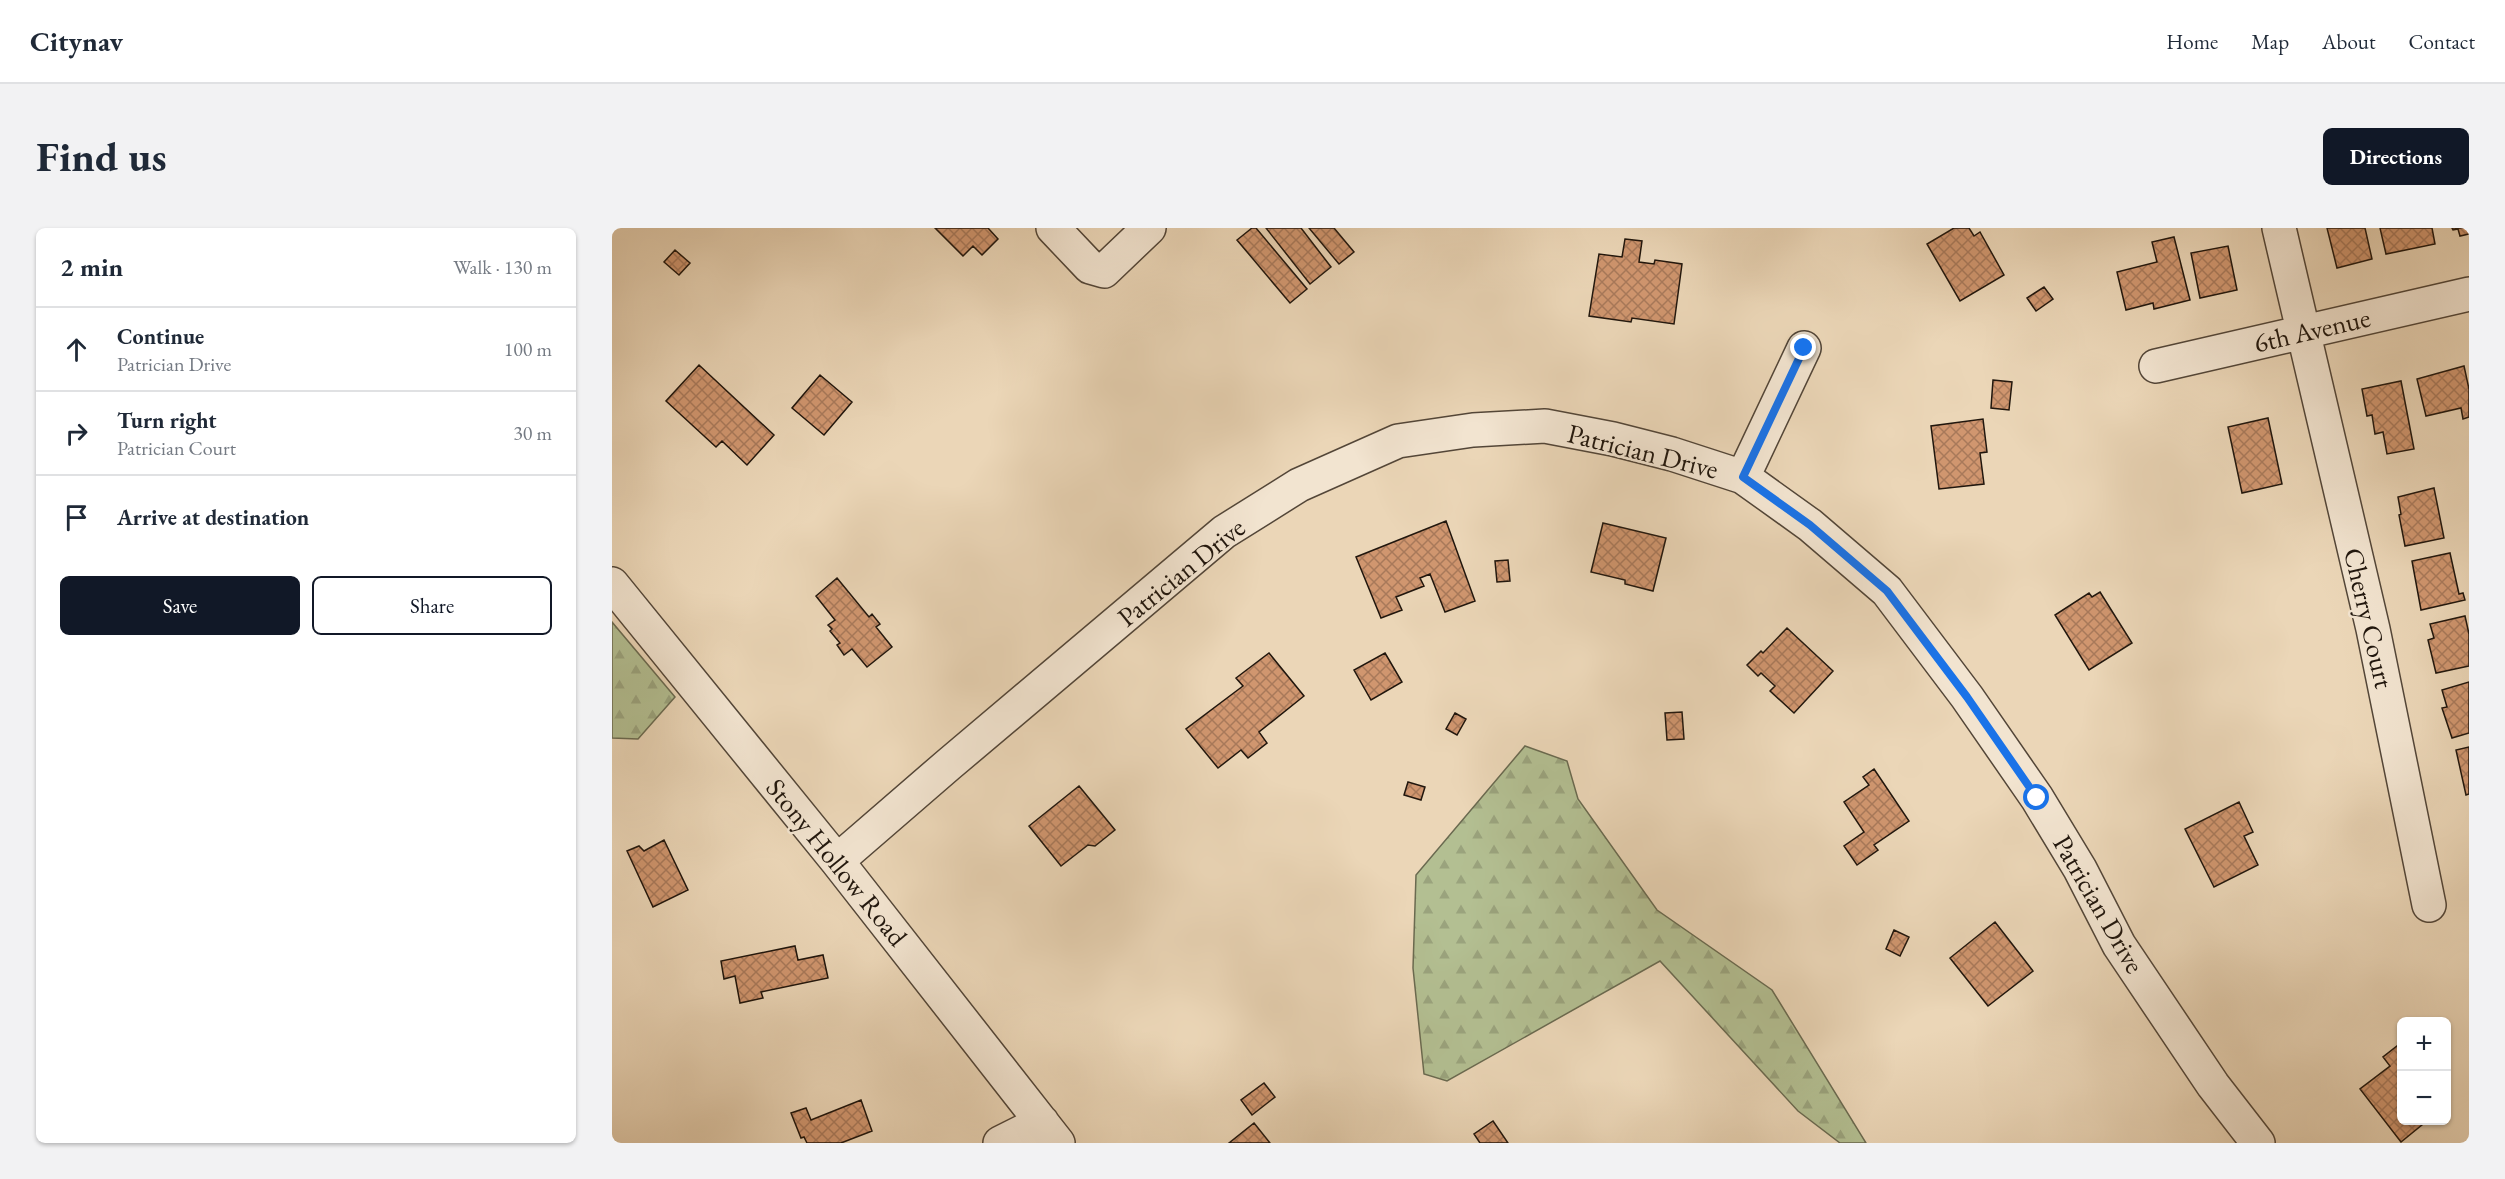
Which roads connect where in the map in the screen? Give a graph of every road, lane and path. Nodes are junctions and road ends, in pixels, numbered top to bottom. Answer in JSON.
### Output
{"nodes":[{"id":1,"x":1053,"y":228,"type":"edge"},
{"id":2,"x":1149,"y":228,"type":"edge"},
{"id":3,"x":2279,"y":228,"type":"edge"},
{"id":4,"x":2469,"y":294,"type":"edge"},
{"id":5,"x":2302,"y":332,"type":"junction"},
{"id":6,"x":1804,"y":348,"type":"dead end"},
{"id":7,"x":2156,"y":366,"type":"dead end"},
{"id":8,"x":1743,"y":477,"type":"junction"},
{"id":9,"x":612,"y":584,"type":"edge"},
{"id":10,"x":837,"y":861,"type":"junction"},
{"id":11,"x":2429,"y":905,"type":"dead end"},
{"id":12,"x":1050,"y":1132,"type":"edge"},
{"id":13,"x":1000,"y":1143,"type":"edge"},
{"id":14,"x":2258,"y":1143,"type":"edge"}],
"edges":[{"from":1,"to":2,"type":"street"},
{"from":3,"to":5,"type":"street","name":"Cherry Court"},
{"from":4,"to":5,"type":"street","name":"6th Avenue"},
{"from":5,"to":7,"type":"street","name":"6th Avenue"},
{"from":5,"to":11,"type":"street","name":"Cherry Court"},
{"from":6,"to":8,"type":"street"},
{"from":8,"to":10,"type":"street","name":"Patrician Drive"},
{"from":8,"to":14,"type":"street","name":"Patrician Drive"},
{"from":9,"to":10,"type":"street","name":"Stony Hollow Road"},
{"from":10,"to":12,"type":"street","name":"Stony Hollow Road"},
{"from":12,"to":13,"type":"street"}]}
